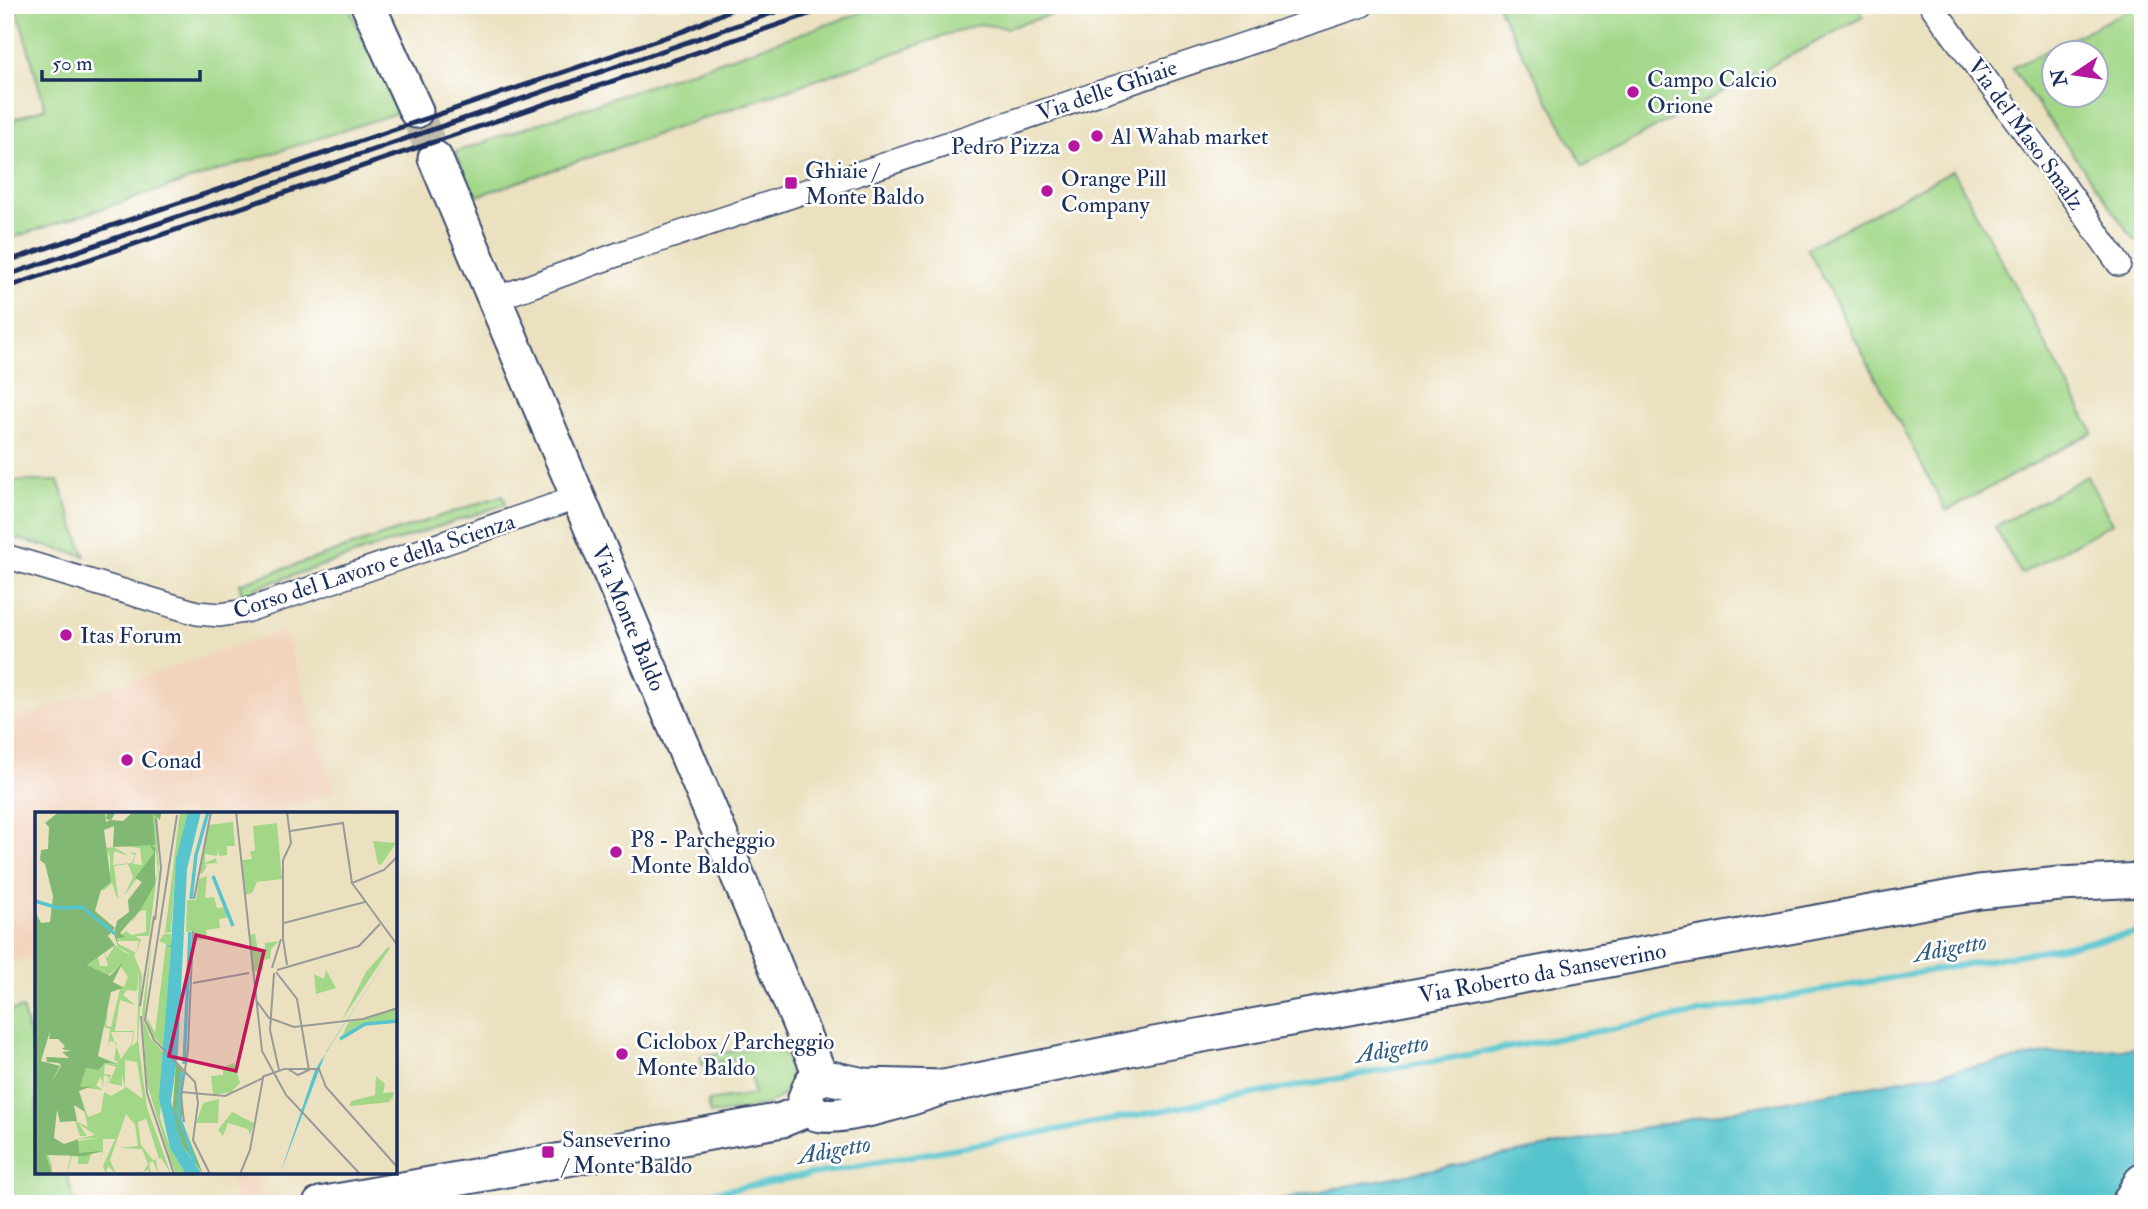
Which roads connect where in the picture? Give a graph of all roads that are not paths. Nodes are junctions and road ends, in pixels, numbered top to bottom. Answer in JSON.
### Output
{"nodes":[{"id":1,"x":368,"y":5,"type":"edge"},
{"id":2,"x":1362,"y":5,"type":"edge"},
{"id":3,"x":1931,"y":5,"type":"edge"},
{"id":4,"x":416,"y":111,"type":"tunnel mouth"},
{"id":5,"x":435,"y":158,"type":"tunnel mouth"},
{"id":6,"x":2119,"y":264,"type":"dead end"},
{"id":7,"x":495,"y":299,"type":"junction"},
{"id":8,"x":579,"y":497,"type":"junction"},
{"id":9,"x":5,"y":556,"type":"edge"},
{"id":10,"x":2143,"y":880,"type":"edge"},
{"id":11,"x":826,"y":1078,"type":"junction"},
{"id":12,"x":944,"y":1087,"type":"junction"},
{"id":13,"x":822,"y":1111,"type":"junction"},
{"id":14,"x":2143,"y":1183,"type":"edge"},
{"id":15,"x":320,"y":1204,"type":"edge"},
{"id":16,"x":2131,"y":1204,"type":"edge"}],
"edges":[{"from":1,"to":4,"type":"street"},
{"from":2,"to":7,"type":"street","name":"Via delle Ghiaie"},
{"from":3,"to":6,"type":"street","name":"Via del Maso Smalz"},
{"from":5,"to":7,"type":"street","name":"Via Monte Baldo"},
{"from":7,"to":8,"type":"street","name":"Via Monte Baldo"},
{"from":8,"to":9,"type":"street","name":"Corso del Lavoro e della Scienza"},
{"from":8,"to":11,"type":"street","name":"Via Monte Baldo"},
{"from":10,"to":12,"type":"street","name":"Via Roberto da Sanseverino"},
{"from":11,"to":12,"type":"street","name":"Via Roberto da Sanseverino"},
{"from":11,"to":13,"type":"street"},
{"from":12,"to":13,"type":"street","name":"Via Roberto da Sanseverino"},
{"from":13,"to":15,"type":"street","name":"Via Roberto da Sanseverino"},
{"from":14,"to":16,"type":"highway"}]}
